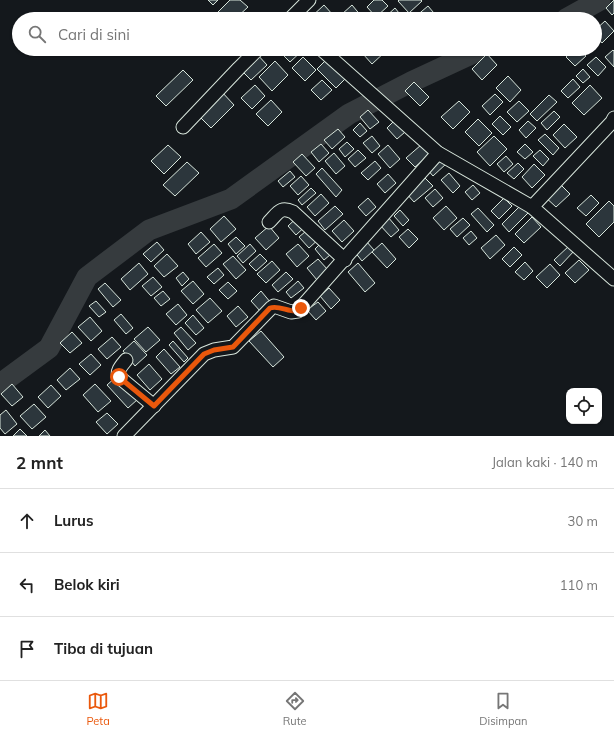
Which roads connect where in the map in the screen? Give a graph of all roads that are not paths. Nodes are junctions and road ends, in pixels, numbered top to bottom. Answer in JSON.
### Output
{"nodes":[{"id":1,"x":309,"y":0,"type":"edge"},
{"id":2,"x":297,"y":12,"type":"edge"},
{"id":3,"x":251,"y":56,"type":"edge"},
{"id":4,"x":329,"y":56,"type":"edge"},
{"id":5,"x":614,"y":118,"type":"edge"},
{"id":6,"x":183,"y":127,"type":"dead end"},
{"id":7,"x":438,"y":154,"type":"junction"},
{"id":8,"x":532,"y":207,"type":"junction"},
{"id":9,"x":269,"y":222,"type":"dead end"},
{"id":10,"x":344,"y":260,"type":"junction"},
{"id":11,"x":614,"y":279,"type":"edge"},
{"id":12,"x":126,"y":360,"type":"dead end"},
{"id":13,"x":154,"y":406,"type":"junction"},
{"id":14,"x":124,"y":436,"type":"edge"}],
"edges":[{"from":1,"to":2,"type":"street"},
{"from":3,"to":6,"type":"street"},
{"from":4,"to":7,"type":"street"},
{"from":5,"to":8,"type":"street"},
{"from":7,"to":8,"type":"street"},
{"from":7,"to":10,"type":"street"},
{"from":8,"to":11,"type":"street"},
{"from":9,"to":10,"type":"street"},
{"from":10,"to":13,"type":"street"},
{"from":12,"to":13,"type":"street"},
{"from":13,"to":14,"type":"street"}]}
